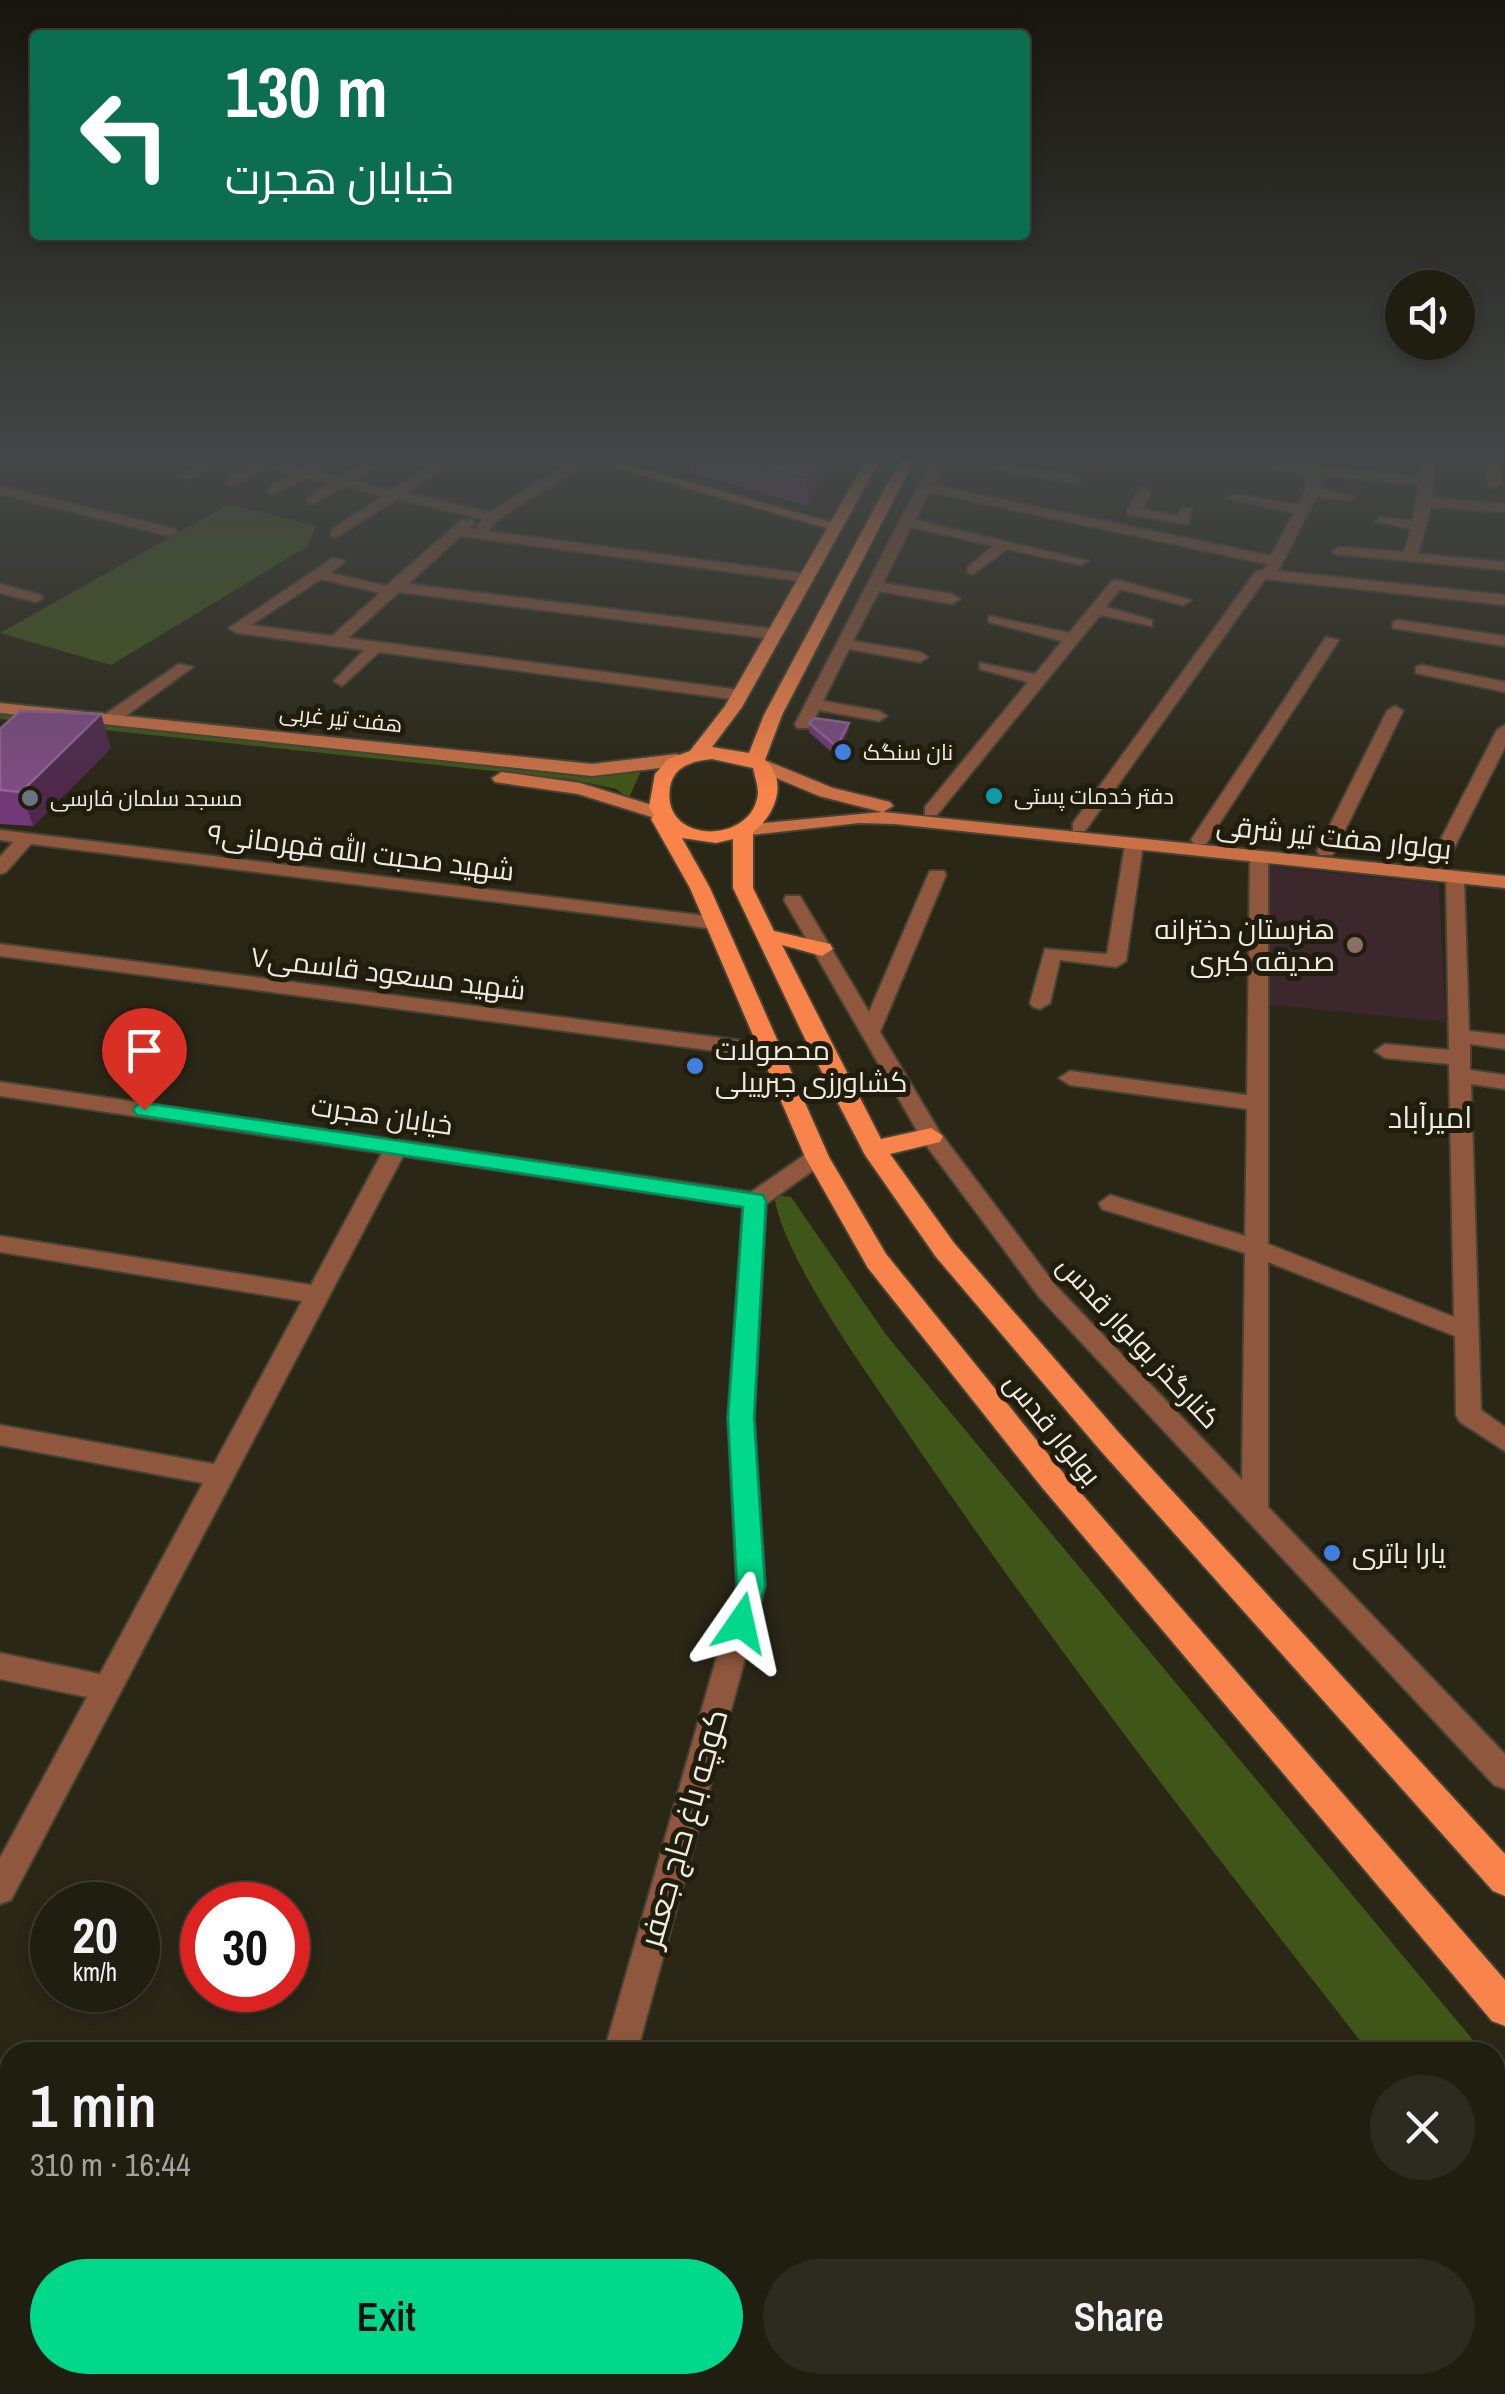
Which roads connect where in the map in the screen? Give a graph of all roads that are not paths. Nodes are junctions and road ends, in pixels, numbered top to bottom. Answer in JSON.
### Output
{"nodes":[{"id":1,"x":328,"y":567,"type":"edge"},
{"id":2,"x":416,"y":567,"type":"edge"},
{"id":3,"x":722,"y":567,"type":"edge"},
{"id":4,"x":813,"y":567,"type":"edge"},
{"id":5,"x":851,"y":567,"type":"edge"},
{"id":6,"x":884,"y":567,"type":"edge"},
{"id":7,"x":976,"y":567,"type":"edge"},
{"id":8,"x":1258,"y":567,"type":"edge"},
{"id":9,"x":1270,"y":567,"type":"edge"},
{"id":10,"x":972,"y":570,"type":"dead end"},
{"id":11,"x":1268,"y":570,"type":"junction"},
{"id":12,"x":318,"y":574,"type":"junction"},
{"id":13,"x":806,"y":578,"type":"junction"},
{"id":14,"x":874,"y":586,"type":"junction"},
{"id":15,"x":0,"y":588,"type":"edge"},
{"id":16,"x":391,"y":589,"type":"junction"},
{"id":17,"x":36,"y":598,"type":"dead end"},
{"id":18,"x":952,"y":599,"type":"dead end"},
{"id":19,"x":1183,"y":600,"type":"dead end"},
{"id":20,"x":1505,"y":600,"type":"edge"},
{"id":21,"x":1095,"y":609,"type":"junction"},
{"id":22,"x":994,"y":619,"type":"dead end"},
{"id":23,"x":1147,"y":623,"type":"dead end"},
{"id":24,"x":1398,"y":626,"type":"dead end"},
{"id":25,"x":775,"y":634,"type":"junction"},
{"id":26,"x":1071,"y":638,"type":"junction"},
{"id":27,"x":1331,"y":640,"type":"dead end"},
{"id":28,"x":336,"y":641,"type":"junction"},
{"id":29,"x":1505,"y":641,"type":"edge"},
{"id":30,"x":844,"y":644,"type":"junction"},
{"id":31,"x":376,"y":646,"type":"junction"},
{"id":32,"x":920,"y":657,"type":"dead end"},
{"id":33,"x":986,"y":666,"type":"dead end"},
{"id":34,"x":185,"y":667,"type":"dead end"},
{"id":35,"x":832,"y":668,"type":"junction"},
{"id":36,"x":1422,"y":670,"type":"dead end"},
{"id":37,"x":791,"y":680,"type":"junction"},
{"id":38,"x":1037,"y":680,"type":"junction"},
{"id":39,"x":342,"y":681,"type":"dead end"},
{"id":40,"x":1505,"y":687,"type":"edge"},
{"id":41,"x":814,"y":704,"type":"junction"},
{"id":42,"x":0,"y":708,"type":"edge"},
{"id":43,"x":1395,"y":711,"type":"dead end"},
{"id":44,"x":742,"y":712,"type":"junction"},
{"id":45,"x":773,"y":715,"type":"junction"},
{"id":46,"x":879,"y":716,"type":"dead end"},
{"id":47,"x":110,"y":719,"type":"junction"},
{"id":48,"x":0,"y":724,"type":"edge"},
{"id":49,"x":803,"y":724,"type":"dead end"},
{"id":50,"x":1505,"y":730,"type":"edge"},
{"id":51,"x":687,"y":758,"type":"junction"},
{"id":52,"x":758,"y":764,"type":"junction"},
{"id":53,"x":931,"y":811,"type":"junction"},
{"id":54,"x":660,"y":816,"type":"junction"},
{"id":55,"x":1078,"y":826,"type":"junction"},
{"id":56,"x":746,"y":830,"type":"junction"},
{"id":57,"x":0,"y":835,"type":"edge"},
{"id":58,"x":27,"y":838,"type":"junction"},
{"id":59,"x":1200,"y":840,"type":"junction"},
{"id":60,"x":1134,"y":845,"type":"junction"},
{"id":61,"x":1326,"y":851,"type":"junction"},
{"id":62,"x":1259,"y":856,"type":"junction"},
{"id":63,"x":1438,"y":862,"type":"junction"},
{"id":64,"x":1386,"y":863,"type":"junction"},
{"id":65,"x":0,"y":868,"type":"edge"},
{"id":66,"x":1505,"y":869,"type":"edge"},
{"id":67,"x":937,"y":876,"type":"dead end"},
{"id":68,"x":1456,"y":877,"type":"junction"},
{"id":69,"x":1505,"y":882,"type":"edge"},
{"id":70,"x":700,"y":888,"type":"junction"},
{"id":71,"x":744,"y":888,"type":"junction"},
{"id":72,"x":793,"y":900,"type":"dead end"},
{"id":73,"x":715,"y":923,"type":"junction"},
{"id":74,"x":766,"y":935,"type":"junction"},
{"id":75,"x":822,"y":948,"type":"junction"},
{"id":76,"x":0,"y":950,"type":"edge"},
{"id":77,"x":1040,"y":1003,"type":"dead end"},
{"id":78,"x":870,"y":1032,"type":"junction"},
{"id":79,"x":1505,"y":1042,"type":"edge"},
{"id":80,"x":768,"y":1051,"type":"junction"},
{"id":81,"x":1385,"y":1051,"type":"dead end"},
{"id":82,"x":1460,"y":1057,"type":"junction"},
{"id":83,"x":1070,"y":1078,"type":"dead end"},
{"id":84,"x":1505,"y":1082,"type":"edge"},
{"id":85,"x":0,"y":1089,"type":"edge"},
{"id":86,"x":1256,"y":1102,"type":"junction"},
{"id":87,"x":931,"y":1136,"type":"junction"},
{"id":88,"x":396,"y":1148,"type":"junction"},
{"id":89,"x":874,"y":1149,"type":"junction"},
{"id":90,"x":817,"y":1157,"type":"junction"},
{"id":91,"x":754,"y":1201,"type":"junction"},
{"id":92,"x":1110,"y":1204,"type":"dead end"},
{"id":93,"x":0,"y":1244,"type":"edge"},
{"id":94,"x":1256,"y":1248,"type":"junction"},
{"id":95,"x":318,"y":1295,"type":"junction"},
{"id":96,"x":1466,"y":1331,"type":"junction"},
{"id":97,"x":0,"y":1435,"type":"edge"},
{"id":98,"x":1505,"y":1441,"type":"edge"},
{"id":99,"x":221,"y":1476,"type":"junction"},
{"id":100,"x":1255,"y":1510,"type":"junction"},
{"id":101,"x":0,"y":1666,"type":"edge"},
{"id":102,"x":107,"y":1688,"type":"junction"},
{"id":103,"x":1505,"y":1774,"type":"edge"},
{"id":104,"x":1505,"y":1879,"type":"edge"},
{"id":105,"x":0,"y":1889,"type":"edge"},
{"id":106,"x":1505,"y":2008,"type":"edge"},
{"id":107,"x":624,"y":2042,"type":"edge"}],
"edges":[{"from":1,"to":12,"type":"street"},
{"from":2,"to":16,"type":"street"},
{"from":3,"to":13,"type":"street"},
{"from":4,"to":13,"type":"main road"},
{"from":5,"to":37,"type":"main road"},
{"from":6,"to":14,"type":"street"},
{"from":7,"to":10,"type":"street"},
{"from":8,"to":11,"type":"street"},
{"from":9,"to":11,"type":"street"},
{"from":11,"to":20,"type":"street"},
{"from":11,"to":55,"type":"street"},
{"from":12,"to":16,"type":"street"},
{"from":12,"to":28,"type":"street"},
{"from":13,"to":25,"type":"main road"},
{"from":14,"to":18,"type":"street"},
{"from":14,"to":30,"type":"street"},
{"from":15,"to":17,"type":"street"},
{"from":16,"to":25,"type":"street"},
{"from":16,"to":28,"type":"street"},
{"from":19,"to":21,"type":"street"},
{"from":21,"to":23,"type":"street"},
{"from":21,"to":26,"type":"street"},
{"from":22,"to":26,"type":"street"},
{"from":24,"to":29,"type":"street"},
{"from":25,"to":44,"type":"main road"},
{"from":26,"to":38,"type":"street"},
{"from":27,"to":59,"type":"street"},
{"from":28,"to":31,"type":"street"},
{"from":30,"to":32,"type":"street"},
{"from":30,"to":35,"type":"street"},
{"from":31,"to":39,"type":"street"},
{"from":31,"to":44,"type":"street"},
{"from":33,"to":38,"type":"street"},
{"from":34,"to":47,"type":"street"},
{"from":35,"to":37,"type":"street"},
{"from":35,"to":41,"type":"street"},
{"from":36,"to":40,"type":"street"},
{"from":37,"to":45,"type":"main road"},
{"from":38,"to":53,"type":"street"},
{"from":41,"to":46,"type":"street"},
{"from":41,"to":49,"type":"street"},
{"from":42,"to":47,"type":"main road","name":"هفت تیر غربی"},
{"from":43,"to":61,"type":"street"},
{"from":44,"to":45,"type":"main road"},
{"from":44,"to":51,"type":"main road"},
{"from":45,"to":52,"type":"main road"},
{"from":47,"to":51,"type":"main road","name":"هفت تیر غربی"},
{"from":48,"to":54,"type":"main road","name":"هفت تیر غربی"},
{"from":50,"to":63,"type":"street"},
{"from":51,"to":52,"type":"main road"},
{"from":51,"to":54,"type":"main road"},
{"from":52,"to":53,"type":"main road","name":"بولوار هفت تیر شرقی"},
{"from":52,"to":56,"type":"main road"},
{"from":53,"to":55,"type":"main road","name":"بولوار هفت تیر شرقی"},
{"from":54,"to":56,"type":"main road"},
{"from":54,"to":70,"type":"main road","name":"بولوار قدس"},
{"from":55,"to":59,"type":"main road","name":"بولوار هفت تیر شرقی"},
{"from":56,"to":60,"type":"main road","name":"بولوار هفت تیر شرقی"},
{"from":56,"to":71,"type":"main road","name":"بولوار قدس"},
{"from":57,"to":58,"type":"street","name":"شهید صحبت الله قهرمانی۹"},
{"from":58,"to":65,"type":"street"},
{"from":58,"to":73,"type":"street","name":"شهید صحبت الله قهرمانی۹"},
{"from":59,"to":61,"type":"main road","name":"بولوار هفت تیر شرقی"},
{"from":60,"to":62,"type":"main road","name":"بولوار هفت تیر شرقی"},
{"from":60,"to":77,"type":"street"},
{"from":61,"to":64,"type":"main road","name":"بولوار هفت تیر شرقی"},
{"from":62,"to":64,"type":"main road","name":"بولوار هفت تیر شرقی"},
{"from":62,"to":86,"type":"street"},
{"from":63,"to":64,"type":"main road","name":"بولوار هفت تیر شرقی"},
{"from":63,"to":66,"type":"main road","name":"بولوار هفت تیر شرقی"},
{"from":64,"to":68,"type":"main road","name":"بولوار هفت تیر شرقی"},
{"from":67,"to":78,"type":"street"},
{"from":68,"to":69,"type":"main road","name":"بولوار هفت تیر شرقی"},
{"from":68,"to":82,"type":"street"},
{"from":70,"to":71,"type":"main road"},
{"from":70,"to":73,"type":"main road","name":"بولوار قدس"},
{"from":71,"to":74,"type":"main road","name":"بولوار قدس"},
{"from":72,"to":75,"type":"street","name":"کنارگذر بولوار قدس"},
{"from":73,"to":80,"type":"main road","name":"بولوار قدس"},
{"from":74,"to":75,"type":"main road"},
{"from":74,"to":89,"type":"main road","name":"بولوار قدس"},
{"from":75,"to":78,"type":"street","name":"کنارگذر بولوار قدس"},
{"from":76,"to":80,"type":"street","name":"شهید مسعود قاسمی۷"},
{"from":78,"to":87,"type":"street","name":"کنارگذر بولوار قدس"},
{"from":79,"to":82,"type":"street"},
{"from":80,"to":90,"type":"main road","name":"بولوار قدس"},
{"from":81,"to":82,"type":"street"},
{"from":82,"to":84,"type":"street"},
{"from":82,"to":96,"type":"street"},
{"from":83,"to":86,"type":"street"},
{"from":85,"to":88,"type":"street","name":"خیابان هجرت"},
{"from":86,"to":94,"type":"street"},
{"from":87,"to":89,"type":"main road"},
{"from":87,"to":100,"type":"street","name":"کنارگذر بولوار قدس"},
{"from":88,"to":91,"type":"street","name":"خیابان هجرت"},
{"from":88,"to":95,"type":"street"},
{"from":89,"to":104,"type":"main road","name":"بولوار قدس"},
{"from":90,"to":91,"type":"street"},
{"from":90,"to":106,"type":"main road","name":"بولوار قدس"},
{"from":91,"to":107,"type":"street","name":"کوچه باغ حاج جعفر"},
{"from":92,"to":94,"type":"street"},
{"from":93,"to":95,"type":"street"},
{"from":94,"to":96,"type":"street"},
{"from":94,"to":100,"type":"street"},
{"from":95,"to":99,"type":"street"},
{"from":96,"to":98,"type":"street"},
{"from":97,"to":99,"type":"street"},
{"from":99,"to":102,"type":"street"},
{"from":100,"to":103,"type":"street","name":"کنارگذر بولوار قدس"},
{"from":101,"to":102,"type":"street"},
{"from":102,"to":105,"type":"street"}]}
